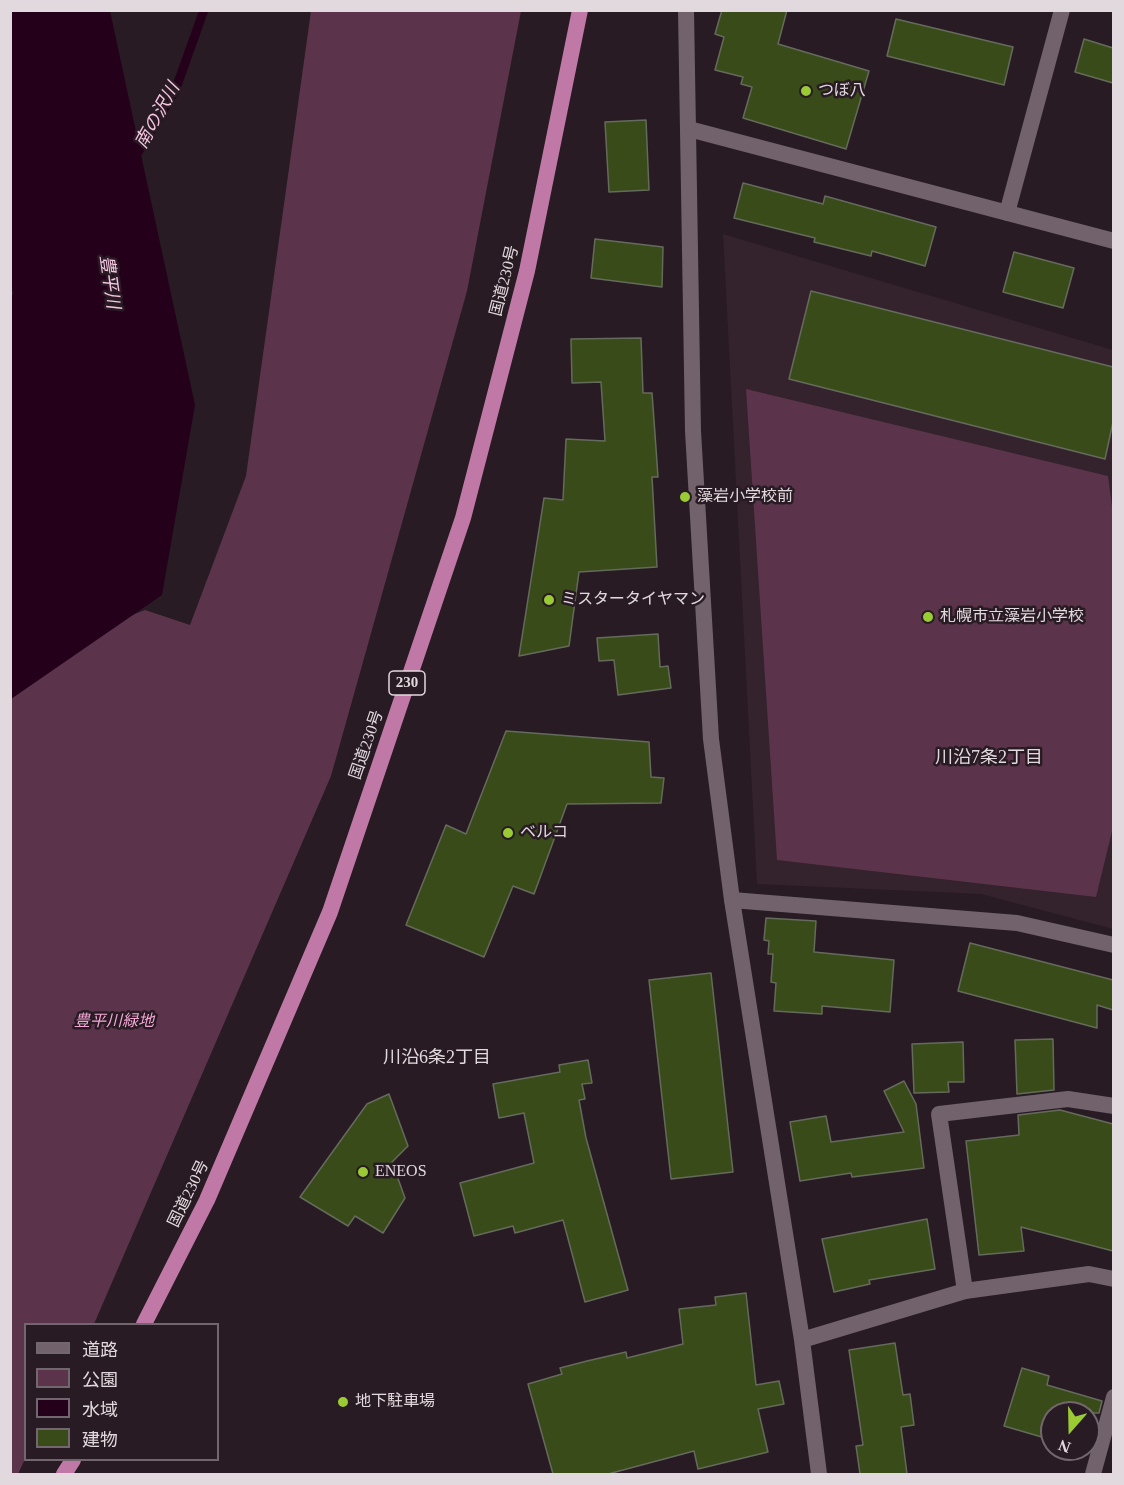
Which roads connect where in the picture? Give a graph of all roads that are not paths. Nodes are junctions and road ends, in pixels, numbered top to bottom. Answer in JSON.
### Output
{"nodes":[{"id":1,"x":580,"y":10,"type":"edge"},
{"id":2,"x":686,"y":10,"type":"edge"},
{"id":3,"x":1062,"y":10,"type":"edge"},
{"id":4,"x":689,"y":129,"type":"junction"},
{"id":5,"x":1007,"y":213,"type":"junction"},
{"id":6,"x":1113,"y":241,"type":"edge"},
{"id":7,"x":732,"y":900,"type":"junction"},
{"id":8,"x":1113,"y":945,"type":"edge"},
{"id":9,"x":1113,"y":1107,"type":"edge"},
{"id":10,"x":1113,"y":1280,"type":"edge"},
{"id":11,"x":965,"y":1292,"type":"junction"},
{"id":12,"x":145,"y":1323,"type":"edge"},
{"id":13,"x":802,"y":1340,"type":"junction"},
{"id":14,"x":1113,"y":1396,"type":"edge"},
{"id":15,"x":72,"y":1461,"type":"edge"},
{"id":16,"x":64,"y":1474,"type":"edge"},
{"id":17,"x":819,"y":1474,"type":"edge"},
{"id":18,"x":1093,"y":1474,"type":"edge"}],
"edges":[{"from":1,"to":12,"type":"highway","name":"国道230号","number":"230"},
{"from":2,"to":4,"type":"street"},
{"from":3,"to":5,"type":"street"},
{"from":4,"to":5,"type":"street"},
{"from":4,"to":7,"type":"street"},
{"from":5,"to":6,"type":"street"},
{"from":7,"to":8,"type":"street"},
{"from":7,"to":13,"type":"street"},
{"from":9,"to":11,"type":"street"},
{"from":10,"to":11,"type":"street"},
{"from":11,"to":13,"type":"street"},
{"from":13,"to":17,"type":"street"},
{"from":14,"to":18,"type":"street"},
{"from":15,"to":16,"type":"highway"}]}
